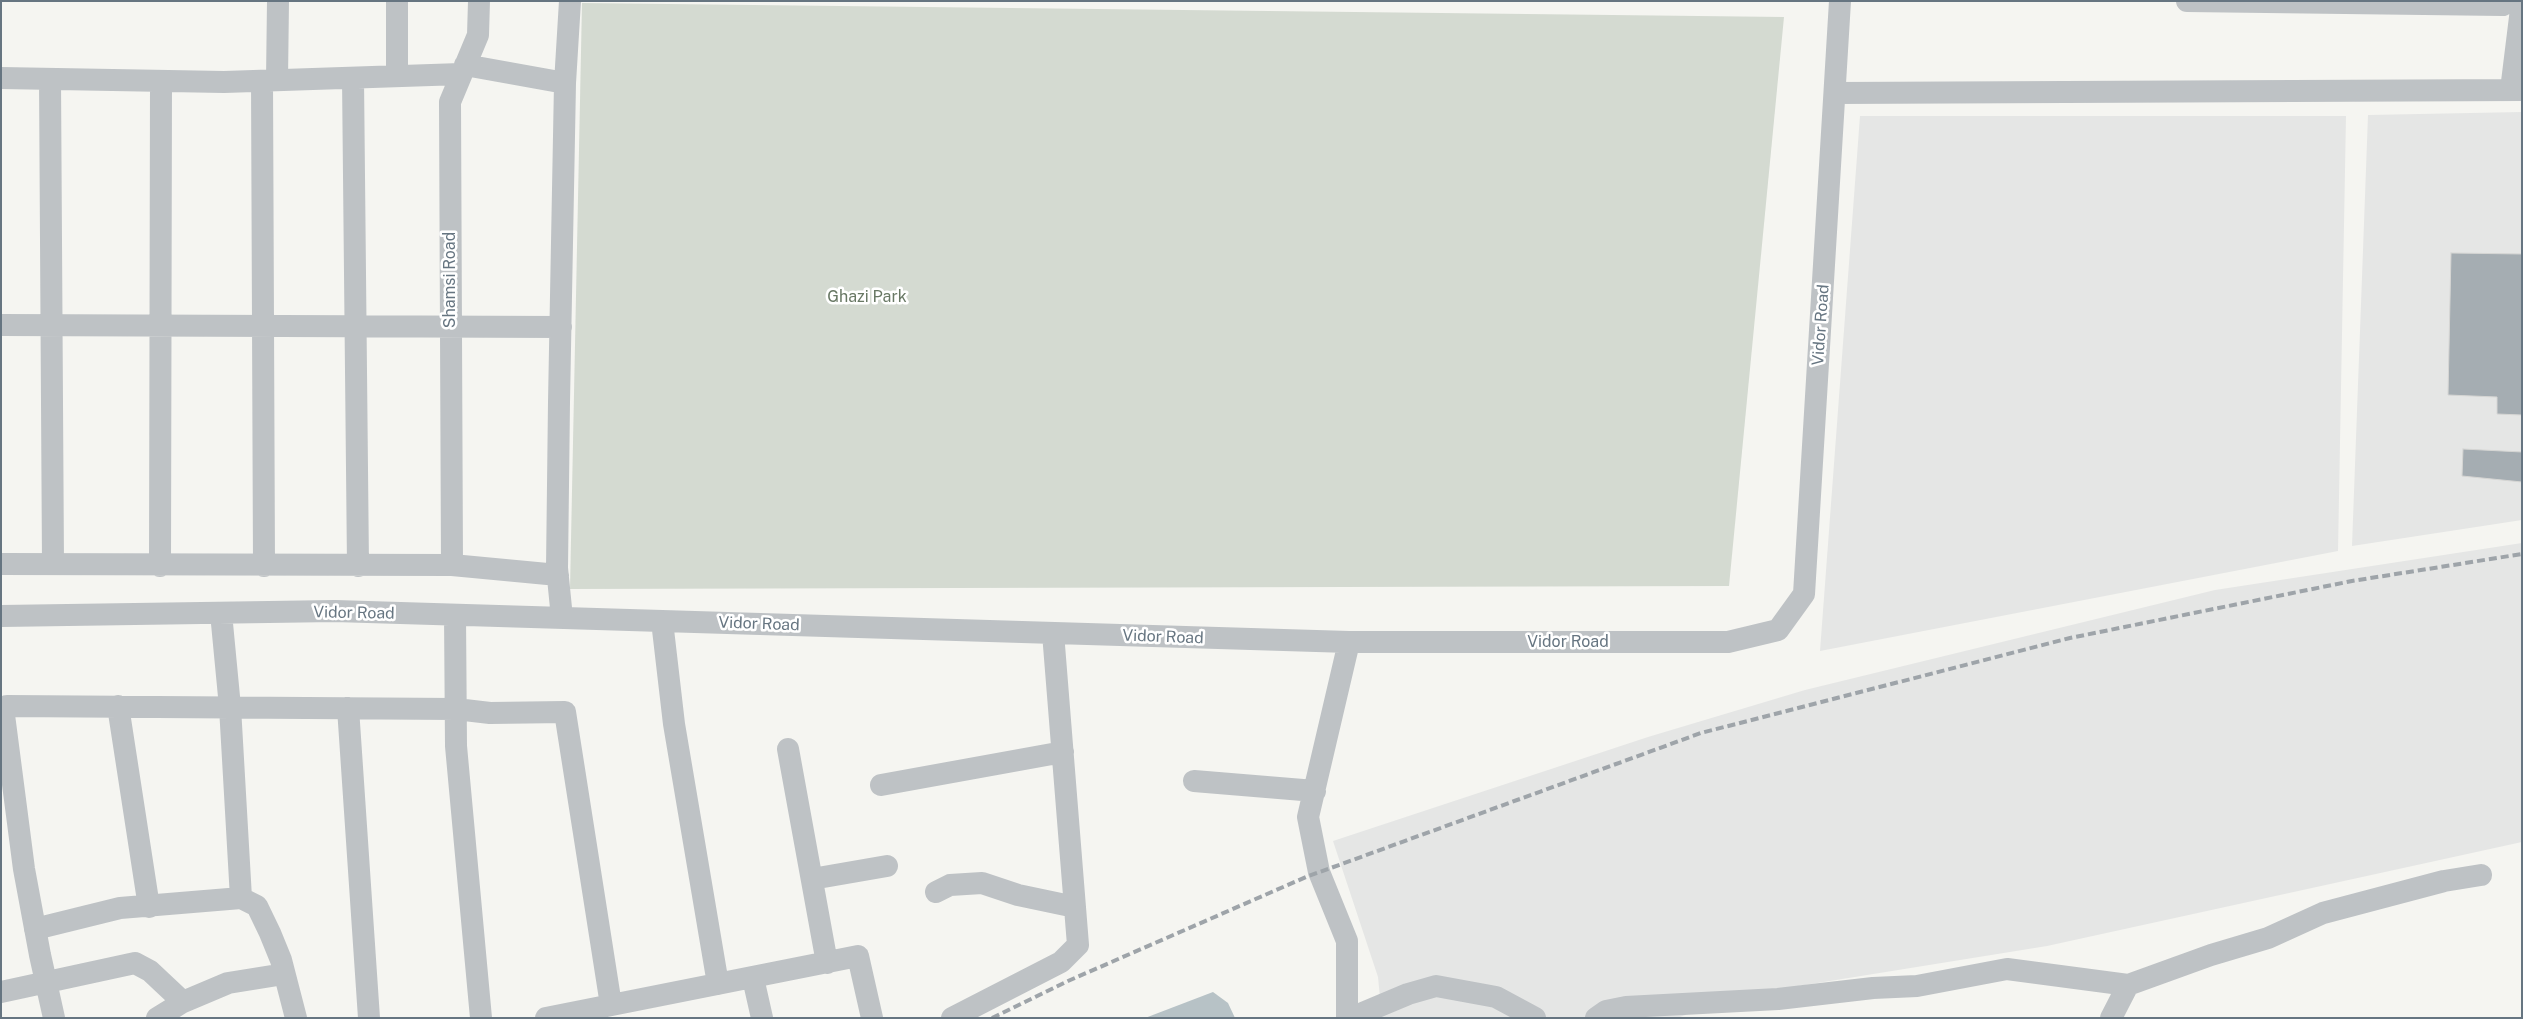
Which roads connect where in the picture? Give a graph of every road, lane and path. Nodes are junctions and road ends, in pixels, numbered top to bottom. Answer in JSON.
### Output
{"nodes":[{"id":1,"x":278,"y":1,"type":"edge"},
{"id":2,"x":397,"y":1,"type":"edge"},
{"id":3,"x":479,"y":1,"type":"edge"},
{"id":4,"x":570,"y":1,"type":"edge"},
{"id":5,"x":1840,"y":1,"type":"edge"},
{"id":6,"x":2187,"y":1,"type":"edge"},
{"id":7,"x":2243,"y":2,"type":"edge"},
{"id":8,"x":2356,"y":2,"type":"edge"},
{"id":9,"x":2414,"y":2,"type":"edge"},
{"id":10,"x":2509,"y":2,"type":"edge"},
{"id":11,"x":463,"y":70,"type":"junction"},
{"id":12,"x":397,"y":76,"type":"junction"},
{"id":13,"x":1,"y":78,"type":"edge"},
{"id":14,"x":50,"y":78,"type":"junction"},
{"id":15,"x":353,"y":78,"type":"junction"},
{"id":16,"x":269,"y":80,"type":"junction"},
{"id":17,"x":161,"y":81,"type":"junction"},
{"id":18,"x":565,"y":83,"type":"junction"},
{"id":19,"x":2516,"y":90,"type":"edge"},
{"id":20,"x":1836,"y":93,"type":"junction"},
{"id":21,"x":1,"y":325,"type":"edge"},
{"id":22,"x":52,"y":326,"type":"junction"},
{"id":23,"x":160,"y":326,"type":"junction"},
{"id":24,"x":263,"y":327,"type":"junction"},
{"id":25,"x":356,"y":327,"type":"junction"},
{"id":26,"x":561,"y":327,"type":"junction"},
{"id":27,"x":450,"y":328,"type":"junction"},
{"id":28,"x":1,"y":564,"type":"edge"},
{"id":29,"x":53,"y":564,"type":"junction"},
{"id":30,"x":452,"y":565,"type":"junction"},
{"id":31,"x":160,"y":566,"type":"junction"},
{"id":32,"x":264,"y":566,"type":"junction"},
{"id":33,"x":358,"y":566,"type":"junction"},
{"id":34,"x":558,"y":574,"type":"junction"},
{"id":35,"x":221,"y":613,"type":"junction"},
{"id":36,"x":455,"y":615,"type":"junction"},
{"id":37,"x":1,"y":616,"type":"edge"},
{"id":38,"x":562,"y":618,"type":"junction"},
{"id":39,"x":662,"y":621,"type":"junction"},
{"id":40,"x":1053,"y":634,"type":"junction"},
{"id":41,"x":1349,"y":642,"type":"junction"},
{"id":42,"x":118,"y":706,"type":"junction"},
{"id":43,"x":230,"y":707,"type":"junction"},
{"id":44,"x":348,"y":708,"type":"junction"},
{"id":45,"x":456,"y":709,"type":"junction"},
{"id":46,"x":788,"y":749,"type":"dead end"},
{"id":47,"x":1063,"y":752,"type":"junction"},
{"id":48,"x":1194,"y":781,"type":"dead end"},
{"id":49,"x":882,"y":786,"type":"dead end"},
{"id":50,"x":1315,"y":791,"type":"junction"},
{"id":51,"x":887,"y":866,"type":"dead end"},
{"id":52,"x":2481,"y":875,"type":"dead end"},
{"id":53,"x":812,"y":879,"type":"junction"},
{"id":54,"x":936,"y":892,"type":"dead end"},
{"id":55,"x":241,"y":898,"type":"junction"},
{"id":56,"x":148,"y":907,"type":"junction"},
{"id":57,"x":1075,"y":907,"type":"junction"},
{"id":58,"x":35,"y":929,"type":"junction"},
{"id":59,"x":827,"y":963,"type":"junction"},
{"id":60,"x":284,"y":974,"type":"junction"},
{"id":61,"x":753,"y":978,"type":"junction"},
{"id":62,"x":46,"y":982,"type":"junction"},
{"id":63,"x":718,"y":984,"type":"junction"},
{"id":64,"x":2128,"y":985,"type":"junction"},
{"id":65,"x":1,"y":992,"type":"edge"},
{"id":66,"x":183,"y":1002,"type":"junction"},
{"id":67,"x":611,"y":1005,"type":"junction"},
{"id":68,"x":635,"y":1009,"type":"edge"},
{"id":69,"x":54,"y":1018,"type":"edge"},
{"id":70,"x":157,"y":1018,"type":"edge"},
{"id":71,"x":296,"y":1018,"type":"edge"},
{"id":72,"x":369,"y":1018,"type":"edge"},
{"id":73,"x":481,"y":1018,"type":"edge"},
{"id":74,"x":546,"y":1018,"type":"edge"},
{"id":75,"x":762,"y":1018,"type":"edge"},
{"id":76,"x":872,"y":1018,"type":"edge"},
{"id":77,"x":952,"y":1018,"type":"edge"},
{"id":78,"x":1347,"y":1018,"type":"edge"},
{"id":79,"x":1351,"y":1018,"type":"edge"},
{"id":80,"x":1535,"y":1018,"type":"edge"},
{"id":81,"x":1596,"y":1018,"type":"edge"},
{"id":82,"x":2110,"y":1018,"type":"edge"}],
"edges":[{"from":1,"to":16,"type":"street"},
{"from":2,"to":12,"type":"street"},
{"from":3,"to":11,"type":"street","name":"Shamsi Road"},
{"from":4,"to":18,"type":"street"},
{"from":5,"to":20,"type":"street","name":"Vidor Road"},
{"from":6,"to":7,"type":"street"},
{"from":7,"to":8,"type":"street"},
{"from":8,"to":9,"type":"street"},
{"from":9,"to":10,"type":"street"},
{"from":10,"to":19,"type":"street"},
{"from":11,"to":12,"type":"street"},
{"from":11,"to":18,"type":"street"},
{"from":11,"to":27,"type":"street","name":"Shamsi Road"},
{"from":12,"to":15,"type":"street"},
{"from":13,"to":14,"type":"street"},
{"from":14,"to":17,"type":"street"},
{"from":14,"to":22,"type":"street"},
{"from":15,"to":16,"type":"street"},
{"from":15,"to":25,"type":"street"},
{"from":16,"to":17,"type":"street"},
{"from":16,"to":24,"type":"street"},
{"from":17,"to":23,"type":"street"},
{"from":18,"to":26,"type":"street"},
{"from":19,"to":20,"type":"street"},
{"from":20,"to":41,"type":"street","name":"Vidor Road"},
{"from":21,"to":22,"type":"street"},
{"from":22,"to":23,"type":"street"},
{"from":22,"to":29,"type":"street"},
{"from":23,"to":24,"type":"street"},
{"from":23,"to":31,"type":"street"},
{"from":24,"to":25,"type":"street"},
{"from":24,"to":32,"type":"street"},
{"from":25,"to":27,"type":"street"},
{"from":25,"to":33,"type":"street"},
{"from":26,"to":27,"type":"street"},
{"from":26,"to":34,"type":"street"},
{"from":27,"to":30,"type":"street","name":"Shamsi Road"},
{"from":28,"to":29,"type":"street"},
{"from":29,"to":31,"type":"street"},
{"from":30,"to":33,"type":"street"},
{"from":30,"to":34,"type":"street"},
{"from":31,"to":32,"type":"street"},
{"from":32,"to":33,"type":"street"},
{"from":34,"to":38,"type":"street"},
{"from":35,"to":36,"type":"street","name":"Vidor Road"},
{"from":35,"to":37,"type":"street","name":"Vidor Road"},
{"from":35,"to":43,"type":"street"},
{"from":36,"to":38,"type":"street","name":"Vidor Road"},
{"from":36,"to":45,"type":"street"},
{"from":38,"to":39,"type":"street","name":"Vidor Road"},
{"from":39,"to":40,"type":"street","name":"Vidor Road"},
{"from":39,"to":63,"type":"street"},
{"from":40,"to":41,"type":"street","name":"Vidor Road"},
{"from":40,"to":47,"type":"street"},
{"from":41,"to":50,"type":"street"},
{"from":42,"to":43,"type":"street"},
{"from":42,"to":56,"type":"street"},
{"from":42,"to":58,"type":"street"},
{"from":43,"to":44,"type":"street"},
{"from":43,"to":55,"type":"street"},
{"from":44,"to":45,"type":"street"},
{"from":44,"to":72,"type":"street"},
{"from":45,"to":67,"type":"street"},
{"from":45,"to":73,"type":"street"},
{"from":46,"to":53,"type":"street"},
{"from":47,"to":49,"type":"street"},
{"from":47,"to":57,"type":"street"},
{"from":48,"to":50,"type":"street"},
{"from":50,"to":78,"type":"street"},
{"from":51,"to":53,"type":"street"},
{"from":52,"to":64,"type":"street"},
{"from":53,"to":59,"type":"street"},
{"from":54,"to":57,"type":"street"},
{"from":55,"to":56,"type":"street"},
{"from":55,"to":60,"type":"street"},
{"from":56,"to":58,"type":"street"},
{"from":57,"to":77,"type":"street"},
{"from":58,"to":62,"type":"street"},
{"from":59,"to":61,"type":"street"},
{"from":59,"to":76,"type":"street"},
{"from":60,"to":66,"type":"street"},
{"from":60,"to":71,"type":"street"},
{"from":61,"to":63,"type":"street"},
{"from":61,"to":75,"type":"street"},
{"from":62,"to":65,"type":"street"},
{"from":62,"to":66,"type":"street"},
{"from":62,"to":69,"type":"street"},
{"from":63,"to":68,"type":"street"},
{"from":64,"to":81,"type":"street"},
{"from":64,"to":82,"type":"street"},
{"from":66,"to":70,"type":"street"},
{"from":67,"to":68,"type":"street"},
{"from":67,"to":74,"type":"street"},
{"from":79,"to":80,"type":"street"}]}
